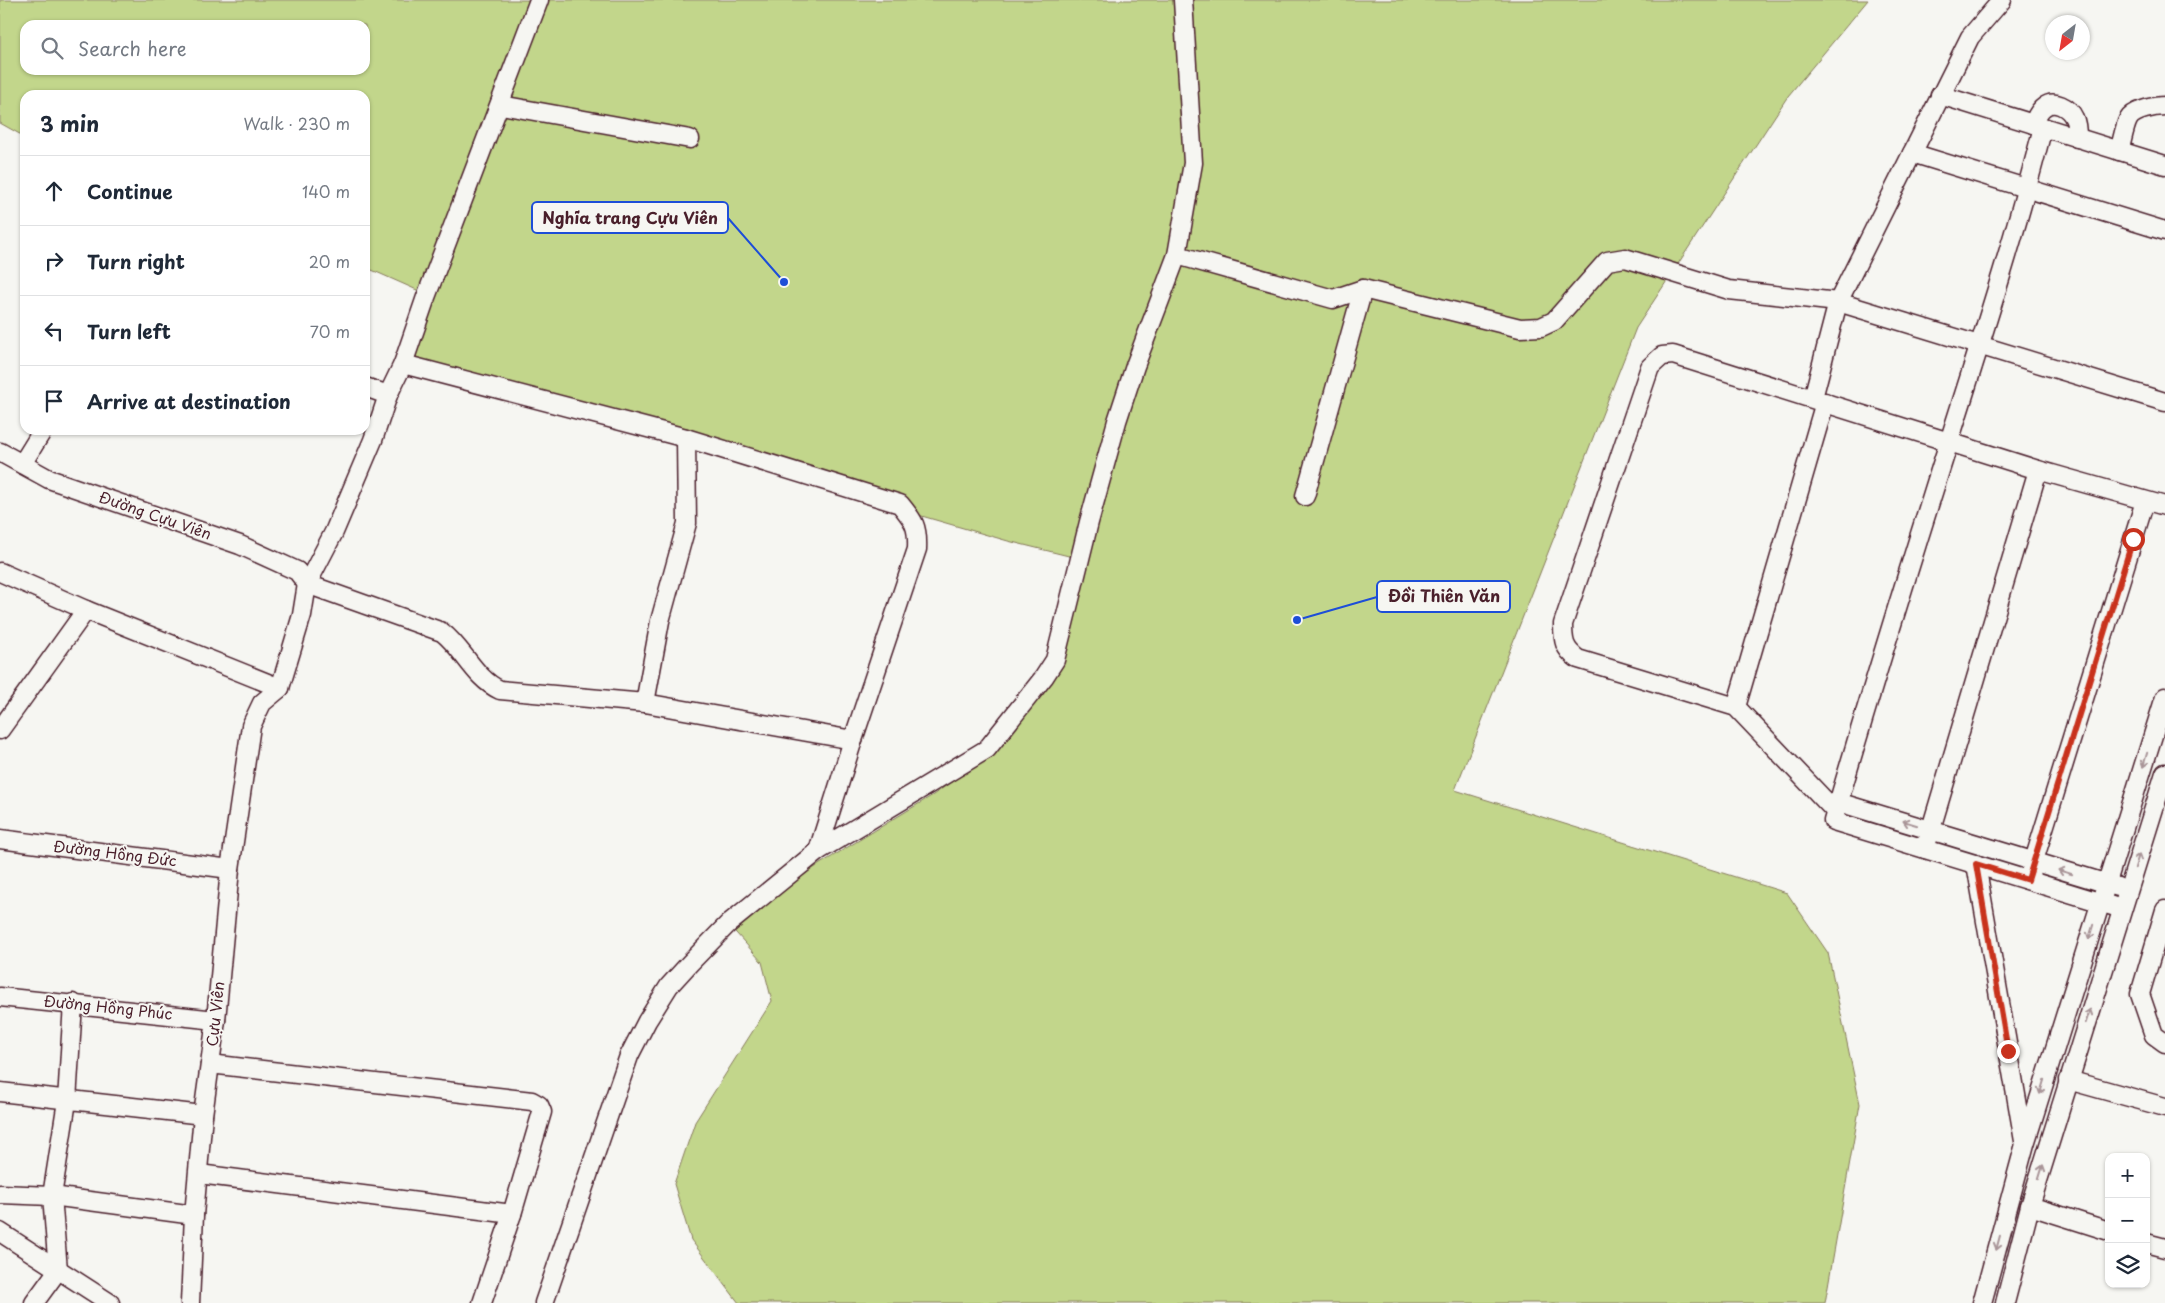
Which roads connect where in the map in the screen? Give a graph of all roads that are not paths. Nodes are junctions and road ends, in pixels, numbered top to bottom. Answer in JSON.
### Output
{"nodes":[{"id":1,"x":539,"y":0,"type":"edge"},
{"id":2,"x":1183,"y":0,"type":"edge"},
{"id":3,"x":2002,"y":0,"type":"edge"},
{"id":4,"x":1940,"y":95,"type":"junction"},
{"id":5,"x":500,"y":105,"type":"junction"},
{"id":6,"x":2165,"y":106,"type":"edge"},
{"id":7,"x":2038,"y":125,"type":"junction"},
{"id":8,"x":2077,"y":138,"type":"junction"},
{"id":9,"x":690,"y":139,"type":"dead end"},
{"id":10,"x":2119,"y":151,"type":"junction"},
{"id":11,"x":1912,"y":153,"type":"junction"},
{"id":12,"x":2165,"y":165,"type":"edge"},
{"id":13,"x":2027,"y":189,"type":"junction"},
{"id":14,"x":2165,"y":231,"type":"edge"},
{"id":15,"x":1177,"y":255,"type":"junction"},
{"id":16,"x":1363,"y":288,"type":"junction"},
{"id":17,"x":1838,"y":302,"type":"junction"},
{"id":18,"x":1981,"y":344,"type":"junction"},
{"id":19,"x":403,"y":364,"type":"junction"},
{"id":20,"x":370,"y":389,"type":"edge"},
{"id":21,"x":388,"y":395,"type":"junction"},
{"id":22,"x":1819,"y":400,"type":"junction"},
{"id":23,"x":2165,"y":402,"type":"edge"},
{"id":24,"x":40,"y":435,"type":"edge"},
{"id":25,"x":686,"y":438,"type":"junction"},
{"id":26,"x":1950,"y":441,"type":"junction"},
{"id":27,"x":0,"y":452,"type":"edge"},
{"id":28,"x":22,"y":464,"type":"junction"},
{"id":29,"x":2038,"y":470,"type":"junction"},
{"id":30,"x":1305,"y":496,"type":"dead end"},
{"id":31,"x":2144,"y":501,"type":"junction"},
{"id":32,"x":2165,"y":506,"type":"edge"},
{"id":33,"x":0,"y":572,"type":"edge"},
{"id":34,"x":307,"y":584,"type":"junction"},
{"id":35,"x":86,"y":610,"type":"junction"},
{"id":36,"x":280,"y":688,"type":"junction"},
{"id":37,"x":2165,"y":697,"type":"edge"},
{"id":38,"x":645,"y":703,"type":"junction"},
{"id":39,"x":1736,"y":707,"type":"junction"},
{"id":40,"x":0,"y":730,"type":"edge"},
{"id":41,"x":853,"y":740,"type":"junction"},
{"id":42,"x":2165,"y":773,"type":"edge"},
{"id":43,"x":1836,"y":811,"type":"junction"},
{"id":44,"x":1931,"y":830,"type":"junction"},
{"id":45,"x":0,"y":839,"type":"edge"},
{"id":46,"x":1925,"y":849,"type":"junction"},
{"id":47,"x":818,"y":851,"type":"junction"},
{"id":48,"x":2033,"y":862,"type":"junction"},
{"id":49,"x":1976,"y":864,"type":"junction"},
{"id":50,"x":230,"y":869,"type":"junction"},
{"id":51,"x":2028,"y":880,"type":"junction"},
{"id":52,"x":2107,"y":884,"type":"junction"},
{"id":53,"x":2128,"y":890,"type":"junction"},
{"id":54,"x":2100,"y":902,"type":"junction"},
{"id":55,"x":2122,"y":909,"type":"junction"},
{"id":56,"x":2165,"y":910,"type":"edge"},
{"id":57,"x":0,"y":997,"type":"edge"},
{"id":58,"x":73,"y":1003,"type":"junction"},
{"id":59,"x":216,"y":1020,"type":"junction"},
{"id":60,"x":2165,"y":1043,"type":"edge"},
{"id":61,"x":210,"y":1064,"type":"junction"},
{"id":62,"x":2068,"y":1080,"type":"junction"},
{"id":63,"x":0,"y":1092,"type":"edge"},
{"id":64,"x":67,"y":1101,"type":"junction"},
{"id":65,"x":2165,"y":1107,"type":"edge"},
{"id":66,"x":203,"y":1115,"type":"junction"},
{"id":67,"x":2025,"y":1144,"type":"junction"},
{"id":68,"x":199,"y":1174,"type":"junction"},
{"id":69,"x":0,"y":1194,"type":"edge"},
{"id":70,"x":52,"y":1196,"type":"junction"},
{"id":71,"x":2030,"y":1206,"type":"junction"},
{"id":72,"x":512,"y":1214,"type":"junction"},
{"id":73,"x":194,"y":1215,"type":"junction"},
{"id":74,"x":2105,"y":1230,"type":"edge"},
{"id":75,"x":0,"y":1232,"type":"edge"},
{"id":76,"x":2150,"y":1244,"type":"edge"},
{"id":77,"x":2165,"y":1248,"type":"edge"},
{"id":78,"x":58,"y":1270,"type":"junction"},
{"id":79,"x":34,"y":1303,"type":"edge"},
{"id":80,"x":110,"y":1303,"type":"edge"},
{"id":81,"x":190,"y":1303,"type":"edge"},
{"id":82,"x":482,"y":1303,"type":"edge"},
{"id":83,"x":544,"y":1303,"type":"edge"},
{"id":84,"x":1982,"y":1303,"type":"edge"},
{"id":85,"x":2005,"y":1303,"type":"edge"}],
"edges":[{"from":1,"to":5,"type":"street"},
{"from":2,"to":15,"type":"street"},
{"from":3,"to":4,"type":"street"},
{"from":4,"to":7,"type":"street"},
{"from":4,"to":11,"type":"street"},
{"from":5,"to":9,"type":"street"},
{"from":5,"to":19,"type":"street"},
{"from":6,"to":10,"type":"street"},
{"from":7,"to":8,"type":"street"},
{"from":7,"to":8,"type":"street"},
{"from":7,"to":13,"type":"street"},
{"from":8,"to":10,"type":"street"},
{"from":10,"to":12,"type":"street"},
{"from":11,"to":13,"type":"street"},
{"from":11,"to":17,"type":"street"},
{"from":13,"to":14,"type":"street"},
{"from":13,"to":18,"type":"street"},
{"from":15,"to":16,"type":"street"},
{"from":15,"to":47,"type":"street"},
{"from":16,"to":17,"type":"street"},
{"from":16,"to":30,"type":"street"},
{"from":17,"to":18,"type":"street"},
{"from":17,"to":22,"type":"street"},
{"from":18,"to":23,"type":"street"},
{"from":18,"to":26,"type":"street"},
{"from":19,"to":21,"type":"street"},
{"from":19,"to":25,"type":"street"},
{"from":20,"to":21,"type":"street"},
{"from":21,"to":34,"type":"street"},
{"from":22,"to":26,"type":"street"},
{"from":22,"to":39,"type":"street"},
{"from":22,"to":39,"type":"street"},
{"from":24,"to":28,"type":"street"},
{"from":25,"to":38,"type":"street"},
{"from":25,"to":41,"type":"street"},
{"from":26,"to":29,"type":"street"},
{"from":26,"to":43,"type":"street"},
{"from":27,"to":28,"type":"street","name":"Đường Cựu Viên"},
{"from":28,"to":34,"type":"street","name":"Đường Cựu Viên"},
{"from":29,"to":31,"type":"street"},
{"from":29,"to":44,"type":"street"},
{"from":31,"to":32,"type":"street"},
{"from":31,"to":48,"type":"street"},
{"from":33,"to":35,"type":"street"},
{"from":34,"to":36,"type":"street"},
{"from":34,"to":38,"type":"street"},
{"from":35,"to":36,"type":"street"},
{"from":35,"to":40,"type":"street"},
{"from":36,"to":50,"type":"street","name":"Cựu Viên"},
{"from":37,"to":52,"type":"street","one_way":true},
{"from":38,"to":41,"type":"street"},
{"from":39,"to":43,"type":"street"},
{"from":41,"to":47,"type":"street"},
{"from":53,"to":42,"type":"street","one_way":true},
{"from":44,"to":43,"type":"street","one_way":true},
{"from":43,"to":46,"type":"street"},
{"from":44,"to":46,"type":"street"},
{"from":44,"to":48,"type":"street"},
{"from":45,"to":50,"type":"street","name":"Đường Hồng Đức"},
{"from":46,"to":49,"type":"street"},
{"from":47,"to":83,"type":"street"},
{"from":48,"to":51,"type":"street"},
{"from":52,"to":48,"type":"street","one_way":true},
{"from":49,"to":51,"type":"street"},
{"from":49,"to":67,"type":"street"},
{"from":50,"to":59,"type":"street","name":"Cựu Viên"},
{"from":51,"to":54,"type":"street"},
{"from":52,"to":53,"type":"street"},
{"from":52,"to":54,"type":"street"},
{"from":53,"to":55,"type":"street"},
{"from":54,"to":55,"type":"street"},
{"from":54,"to":67,"type":"street","one_way":true},
{"from":62,"to":55,"type":"street","one_way":true},
{"from":56,"to":60,"type":"street"},
{"from":57,"to":58,"type":"street","name":"Đường Hồng Phúc"},
{"from":58,"to":59,"type":"street","name":"Đường Hồng Phúc"},
{"from":58,"to":64,"type":"street"},
{"from":59,"to":61,"type":"street","name":"Cựu Viên"},
{"from":61,"to":66,"type":"street","name":"Cựu Viên"},
{"from":61,"to":72,"type":"street"},
{"from":62,"to":65,"type":"street"},
{"from":71,"to":62,"type":"street","one_way":true},
{"from":63,"to":64,"type":"street"},
{"from":64,"to":66,"type":"street"},
{"from":64,"to":70,"type":"street"},
{"from":66,"to":68,"type":"street","name":"Cựu Viên"},
{"from":67,"to":84,"type":"street","one_way":true},
{"from":68,"to":72,"type":"street"},
{"from":68,"to":73,"type":"street","name":"Cựu Viên"},
{"from":69,"to":70,"type":"street"},
{"from":70,"to":73,"type":"street"},
{"from":70,"to":78,"type":"street"},
{"from":71,"to":74,"type":"street"},
{"from":71,"to":85,"type":"street"},
{"from":72,"to":82,"type":"street"},
{"from":73,"to":81,"type":"street","name":"Cựu Viên"},
{"from":75,"to":78,"type":"street"},
{"from":76,"to":77,"type":"street"},
{"from":78,"to":79,"type":"street"},
{"from":78,"to":80,"type":"street"}]}
